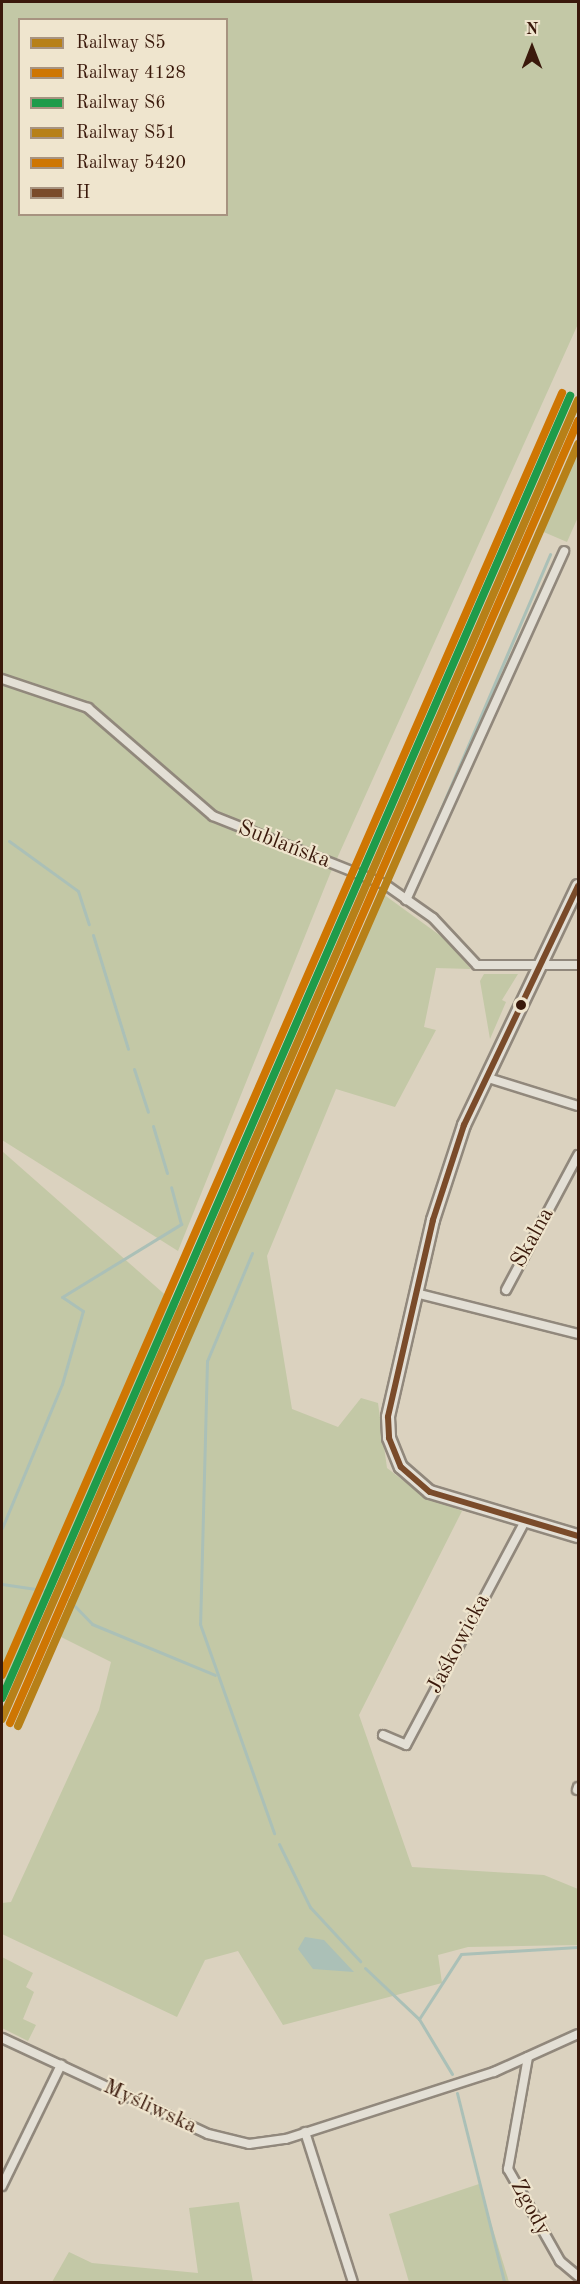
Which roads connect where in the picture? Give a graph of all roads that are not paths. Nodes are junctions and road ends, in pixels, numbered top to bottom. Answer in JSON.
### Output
{"nodes":[{"id":1,"x":564,"y":551,"type":"dead end"},
{"id":2,"x":2,"y":679,"type":"edge"},
{"id":3,"x":579,"y":886,"type":"edge"},
{"id":4,"x":406,"y":900,"type":"junction"},
{"id":5,"x":579,"y":965,"type":"edge"},
{"id":6,"x":537,"y":966,"type":"junction"},
{"id":7,"x":485,"y":1077,"type":"junction"},
{"id":8,"x":579,"y":1106,"type":"edge"},
{"id":9,"x":579,"y":1155,"type":"edge"},
{"id":10,"x":506,"y":1290,"type":"dead end"},
{"id":11,"x":416,"y":1293,"type":"junction"},
{"id":12,"x":579,"y":1334,"type":"edge"},
{"id":13,"x":525,"y":1521,"type":"junction"},
{"id":14,"x":579,"y":1536,"type":"edge"},
{"id":15,"x":383,"y":1735,"type":"dead end"},
{"id":16,"x":579,"y":2034,"type":"edge"},
{"id":17,"x":2,"y":2038,"type":"edge"},
{"id":18,"x":528,"y":2057,"type":"junction"},
{"id":19,"x":61,"y":2065,"type":"junction"},
{"id":20,"x":305,"y":2132,"type":"junction"},
{"id":21,"x":2,"y":2186,"type":"edge"},
{"id":22,"x":579,"y":2276,"type":"edge"},
{"id":23,"x":353,"y":2283,"type":"edge"}],
"edges":[{"from":1,"to":4,"type":"street"},
{"from":2,"to":4,"type":"street","name":"Sublańska"},
{"from":3,"to":6,"type":"street"},
{"from":4,"to":6,"type":"street","name":"Sublańska"},
{"from":5,"to":6,"type":"street","name":"Sublańska"},
{"from":6,"to":7,"type":"street"},
{"from":7,"to":8,"type":"street"},
{"from":7,"to":11,"type":"street"},
{"from":9,"to":10,"type":"street","name":"Skalna"},
{"from":11,"to":12,"type":"street"},
{"from":11,"to":13,"type":"street"},
{"from":13,"to":14,"type":"street"},
{"from":13,"to":15,"type":"street","name":"Jaśkowicka"},
{"from":16,"to":18,"type":"street","name":"Myśliwska"},
{"from":17,"to":19,"type":"street","name":"Myśliwska"},
{"from":18,"to":20,"type":"street","name":"Myśliwska"},
{"from":18,"to":22,"type":"street","name":"Zgody"},
{"from":19,"to":20,"type":"street","name":"Myśliwska"},
{"from":19,"to":21,"type":"street"},
{"from":20,"to":23,"type":"street"}]}
